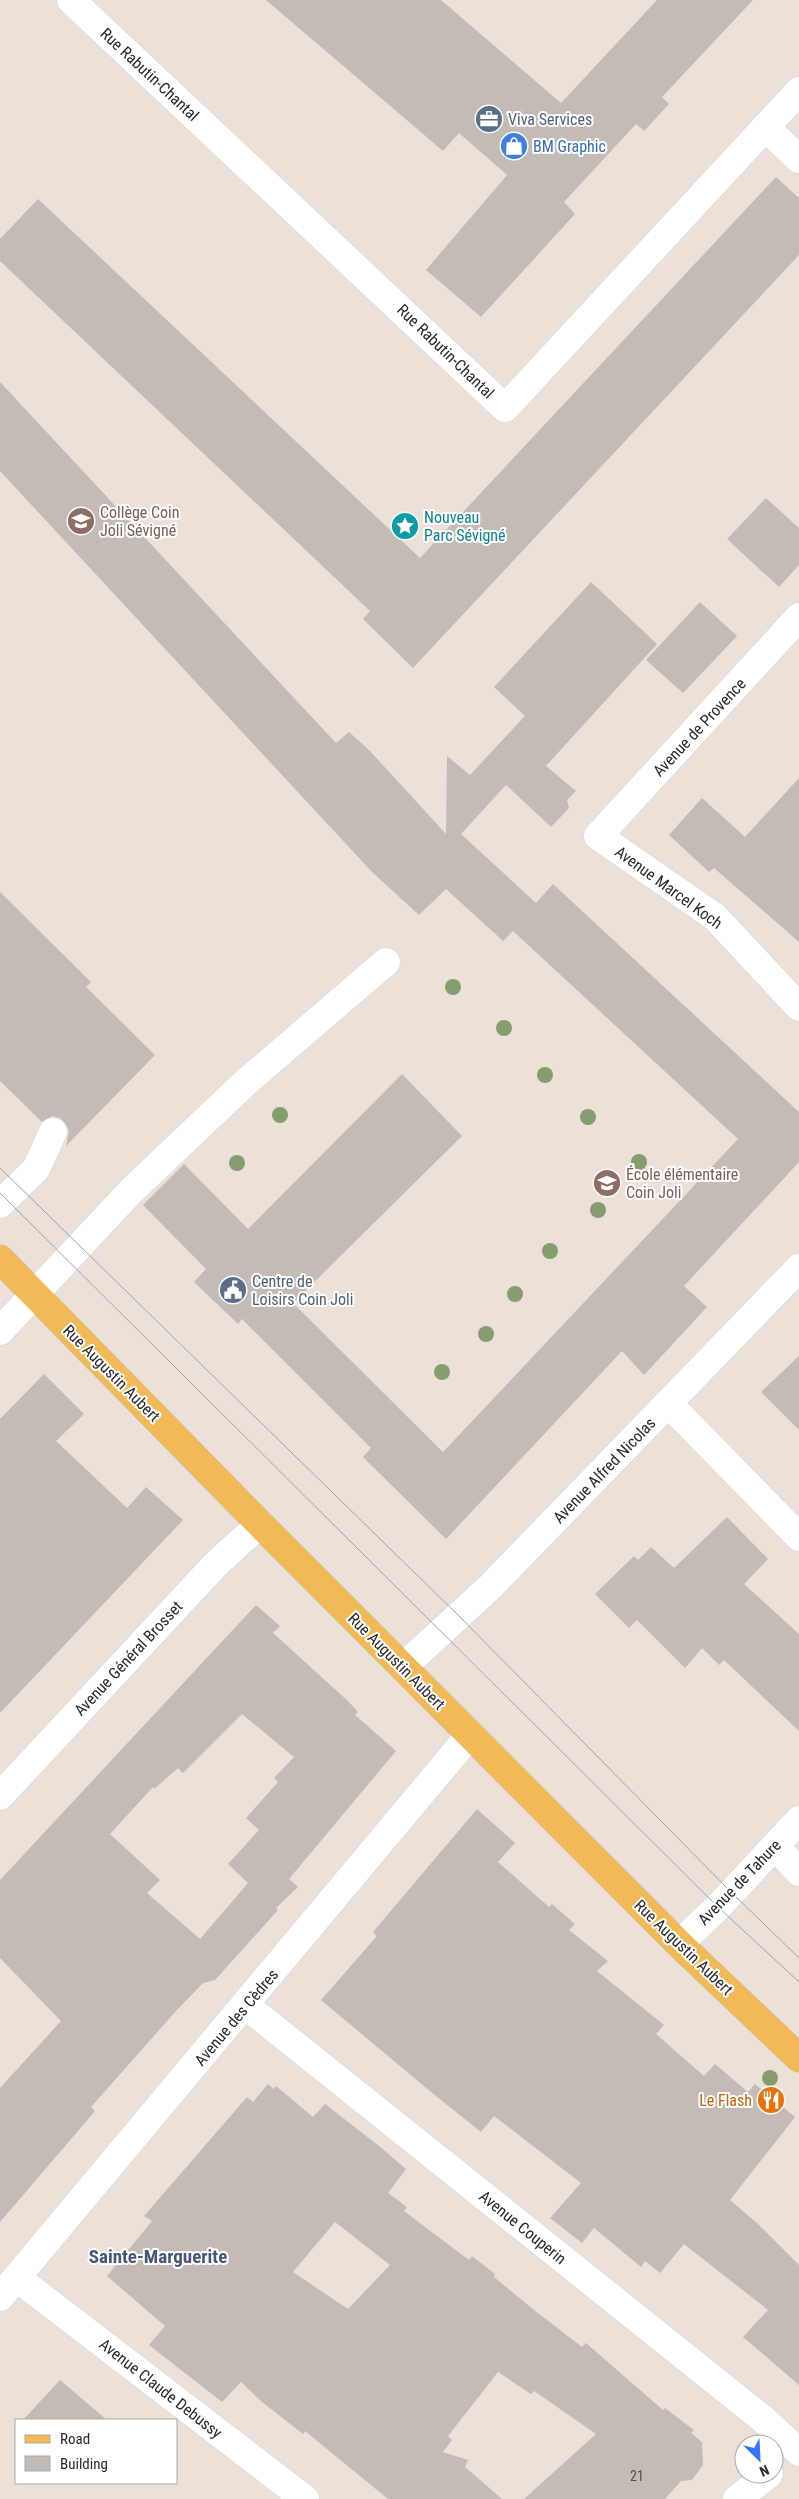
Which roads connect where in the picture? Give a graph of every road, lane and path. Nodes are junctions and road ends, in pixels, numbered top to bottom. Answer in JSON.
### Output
{"nodes":[{"id":1,"x":71,"y":0,"type":"edge"},
{"id":2,"x":799,"y":91,"type":"edge"},
{"id":3,"x":766,"y":127,"type":"junction"},
{"id":4,"x":799,"y":159,"type":"edge"},
{"id":5,"x":799,"y":617,"type":"edge"},
{"id":6,"x":598,"y":836,"type":"joint"},
{"id":7,"x":386,"y":962,"type":"dead end"},
{"id":8,"x":799,"y":1007,"type":"edge"},
{"id":9,"x":53,"y":1132,"type":"dead end"},
{"id":10,"x":0,"y":1204,"type":"edge"},
{"id":11,"x":0,"y":1259,"type":"edge"},
{"id":12,"x":799,"y":1268,"type":"edge"},
{"id":13,"x":34,"y":1296,"type":"junction"},
{"id":14,"x":0,"y":1331,"type":"edge"},
{"id":15,"x":668,"y":1404,"type":"junction"},
{"id":16,"x":260,"y":1524,"type":"junction"},
{"id":17,"x":799,"y":1537,"type":"edge"},
{"id":18,"x":404,"y":1666,"type":"junction"},
{"id":19,"x":470,"y":1735,"type":"junction"},
{"id":20,"x":0,"y":1796,"type":"edge"},
{"id":21,"x":799,"y":1820,"type":"edge"},
{"id":22,"x":775,"y":1846,"type":"junction"},
{"id":23,"x":799,"y":1872,"type":"edge"},
{"id":24,"x":678,"y":1944,"type":"junction"},
{"id":25,"x":246,"y":2005,"type":"junction"},
{"id":26,"x":799,"y":2058,"type":"edge"},
{"id":27,"x":8,"y":2288,"type":"edge"},
{"id":28,"x":799,"y":2452,"type":"edge"},
{"id":29,"x":784,"y":2463,"type":"edge"},
{"id":30,"x":756,"y":2484,"type":"edge"},
{"id":31,"x":305,"y":2499,"type":"edge"},
{"id":32,"x":737,"y":2499,"type":"edge"}],
"edges":[{"from":1,"to":3,"type":"street","name":"Rue Rabutin-Chantal"},
{"from":2,"to":3,"type":"street","name":"Rue Rabutin-Chantal"},
{"from":3,"to":4,"type":"street"},
{"from":5,"to":6,"type":"street","name":"Avenue de Provence"},
{"from":6,"to":8,"type":"street","name":"Avenue Marcel Koch"},
{"from":7,"to":13,"type":"street"},
{"from":9,"to":10,"type":"street"},
{"from":11,"to":13,"type":"main road","name":"Rue Augustin Aubert"},
{"from":12,"to":15,"type":"street","name":"Avenue Alfred Nicolas"},
{"from":13,"to":14,"type":"street"},
{"from":13,"to":16,"type":"main road","name":"Rue Augustin Aubert"},
{"from":15,"to":17,"type":"street"},
{"from":15,"to":18,"type":"street","name":"Avenue Alfred Nicolas"},
{"from":16,"to":18,"type":"main road","name":"Rue Augustin Aubert"},
{"from":16,"to":20,"type":"street","name":"Avenue Général Brosset"},
{"from":18,"to":19,"type":"main road","name":"Rue Augustin Aubert"},
{"from":19,"to":24,"type":"main road","name":"Rue Augustin Aubert"},
{"from":19,"to":25,"type":"street","name":"Avenue des Cèdres"},
{"from":21,"to":22,"type":"street","name":"Avenue de Tahure"},
{"from":22,"to":23,"type":"street"},
{"from":22,"to":24,"type":"street","name":"Avenue de Tahure"},
{"from":24,"to":26,"type":"main road","name":"Rue Augustin Aubert"},
{"from":25,"to":27,"type":"street","name":"Avenue des Cèdres"},
{"from":25,"to":28,"type":"street","name":"Avenue Couperin"},
{"from":27,"to":31,"type":"street","name":"Avenue Claude Debussy"},
{"from":28,"to":29,"type":"street"},
{"from":30,"to":32,"type":"street"}]}
